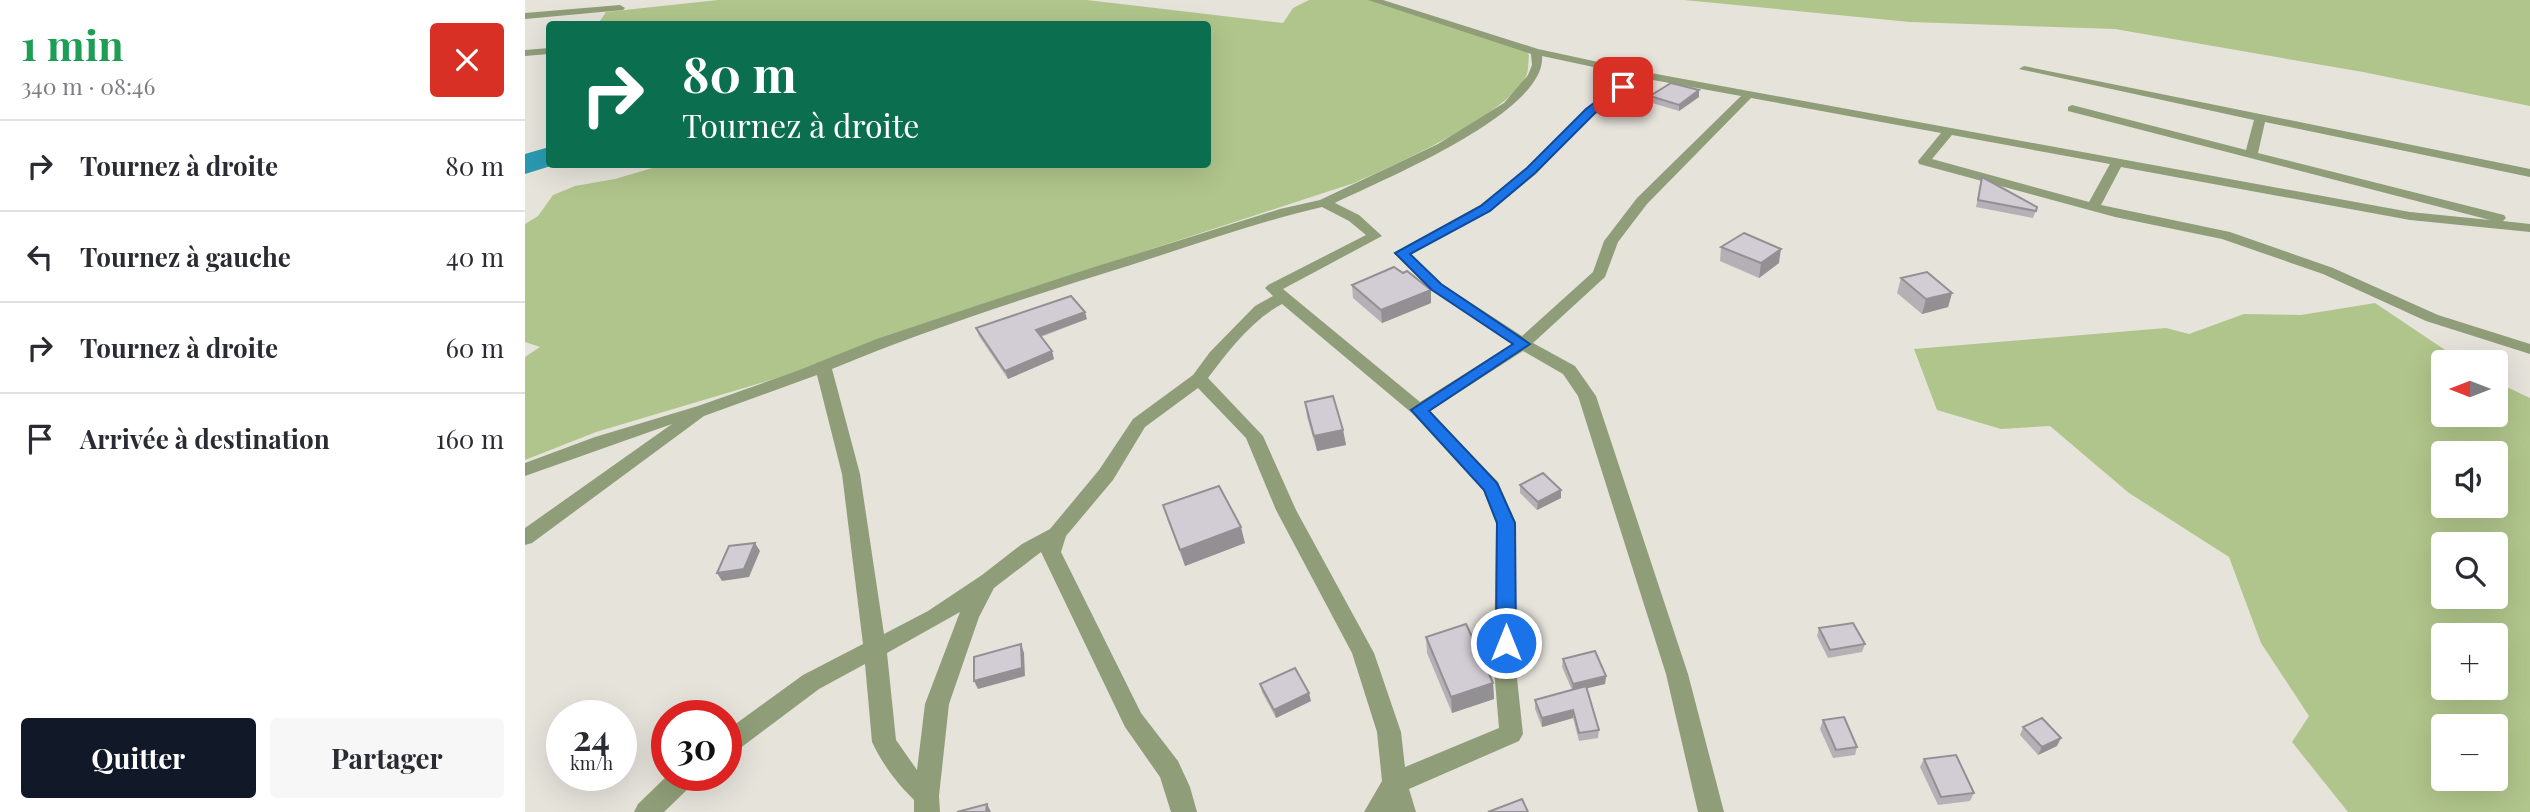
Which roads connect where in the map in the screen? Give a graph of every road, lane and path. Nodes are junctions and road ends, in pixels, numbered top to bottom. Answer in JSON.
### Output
{"nodes":[{"id":1,"x":1373,"y":0,"type":"edge"},
{"id":2,"x":620,"y":8,"type":"dead end"},
{"id":3,"x":525,"y":16,"type":"edge"},
{"id":4,"x":546,"y":51,"type":"edge"},
{"id":5,"x":1537,"y":52,"type":"junction"},
{"id":6,"x":525,"y":53,"type":"edge"},
{"id":7,"x":2024,"y":69,"type":"dead end"},
{"id":8,"x":1640,"y":74,"type":"junction"},
{"id":9,"x":1748,"y":95,"type":"junction"},
{"id":10,"x":2072,"y":109,"type":"dead end"},
{"id":11,"x":2260,"y":118,"type":"junction"},
{"id":12,"x":1948,"y":132,"type":"junction"},
{"id":13,"x":2252,"y":153,"type":"junction"},
{"id":14,"x":2117,"y":163,"type":"junction"},
{"id":15,"x":2530,"y":173,"type":"edge"},
{"id":16,"x":1324,"y":203,"type":"junction"},
{"id":17,"x":2094,"y":207,"type":"junction"},
{"id":18,"x":2530,"y":227,"type":"edge"},
{"id":19,"x":1375,"y":236,"type":"junction"},
{"id":20,"x":1401,"y":253,"type":"junction"},
{"id":21,"x":1283,"y":297,"type":"junction"},
{"id":22,"x":1523,"y":344,"type":"junction"},
{"id":23,"x":2530,"y":349,"type":"edge"},
{"id":24,"x":823,"y":367,"type":"junction"},
{"id":25,"x":1199,"y":379,"type":"junction"},
{"id":26,"x":704,"y":410,"type":"junction"},
{"id":27,"x":1419,"y":410,"type":"junction"},
{"id":28,"x":525,"y":470,"type":"edge"},
{"id":29,"x":1057,"y":534,"type":"junction"},
{"id":30,"x":525,"y":538,"type":"edge"},
{"id":31,"x":986,"y":583,"type":"junction"},
{"id":32,"x":874,"y":649,"type":"junction"},
{"id":33,"x":742,"y":733,"type":"edge"},
{"id":34,"x":1395,"y":783,"type":"junction"},
{"id":35,"x":669,"y":791,"type":"edge"},
{"id":36,"x":926,"y":804,"type":"edge"},
{"id":37,"x":647,"y":812,"type":"edge"},
{"id":38,"x":1184,"y":812,"type":"edge"},
{"id":39,"x":1377,"y":812,"type":"edge"},
{"id":40,"x":1403,"y":812,"type":"edge"},
{"id":41,"x":1711,"y":812,"type":"edge"}],
"edges":[{"from":1,"to":5,"type":"street"},
{"from":2,"to":3,"type":"street"},
{"from":4,"to":6,"type":"street"},
{"from":5,"to":8,"type":"street"},
{"from":5,"to":16,"type":"street"},
{"from":7,"to":11,"type":"street"},
{"from":8,"to":9,"type":"street"},
{"from":8,"to":20,"type":"street"},
{"from":9,"to":12,"type":"street"},
{"from":9,"to":22,"type":"street"},
{"from":10,"to":13,"type":"street"},
{"from":11,"to":13,"type":"street"},
{"from":11,"to":15,"type":"street"},
{"from":12,"to":14,"type":"street"},
{"from":12,"to":17,"type":"street"},
{"from":13,"to":18,"type":"street"},
{"from":14,"to":17,"type":"street"},
{"from":14,"to":18,"type":"street"},
{"from":16,"to":19,"type":"street"},
{"from":16,"to":24,"type":"street"},
{"from":17,"to":23,"type":"street"},
{"from":19,"to":20,"type":"street"},
{"from":19,"to":21,"type":"street"},
{"from":20,"to":22,"type":"street"},
{"from":21,"to":25,"type":"street"},
{"from":21,"to":27,"type":"street"},
{"from":22,"to":27,"type":"street"},
{"from":22,"to":41,"type":"street"},
{"from":24,"to":26,"type":"street"},
{"from":24,"to":32,"type":"street"},
{"from":25,"to":29,"type":"street"},
{"from":25,"to":34,"type":"street"},
{"from":26,"to":28,"type":"street"},
{"from":26,"to":30,"type":"street"},
{"from":27,"to":34,"type":"street"},
{"from":29,"to":31,"type":"street"},
{"from":29,"to":38,"type":"street"},
{"from":31,"to":32,"type":"street"},
{"from":31,"to":36,"type":"street"},
{"from":32,"to":33,"type":"street"},
{"from":32,"to":36,"type":"street"},
{"from":34,"to":39,"type":"street"},
{"from":34,"to":40,"type":"street"},
{"from":35,"to":37,"type":"street"}]}
